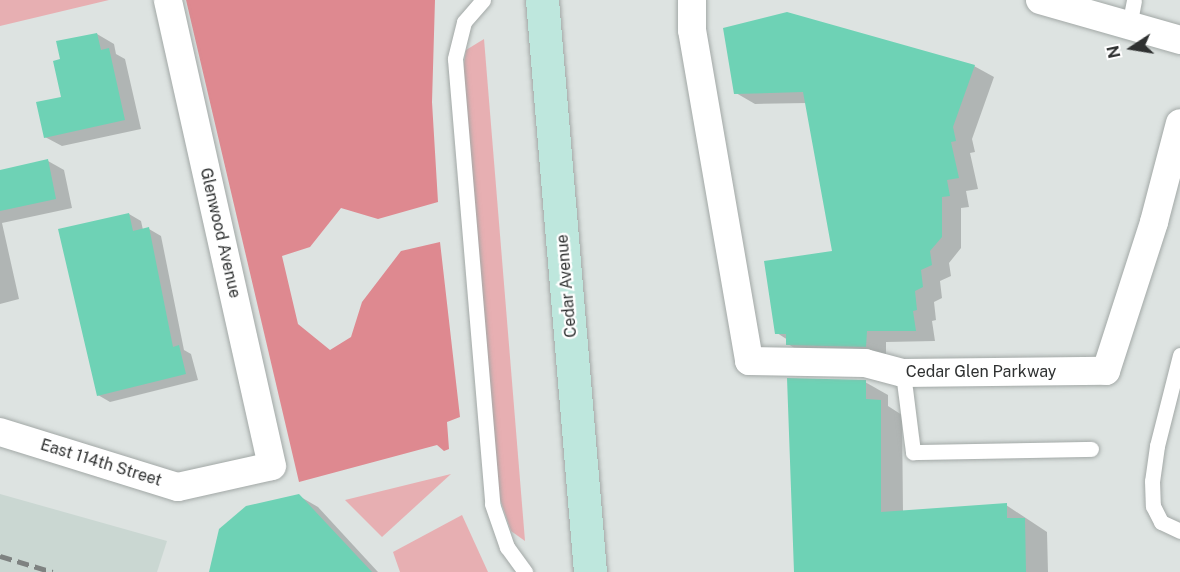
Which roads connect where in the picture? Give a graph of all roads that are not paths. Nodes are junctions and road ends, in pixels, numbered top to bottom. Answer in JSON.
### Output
{"nodes":[{"id":1,"x":168,"y":0,"type":"edge"},
{"id":2,"x":483,"y":0,"type":"edge"},
{"id":3,"x":542,"y":0,"type":"edge"},
{"id":4,"x":692,"y":0,"type":"edge"},
{"id":5,"x":1040,"y":0,"type":"edge"},
{"id":6,"x":1131,"y":13,"type":"edge"},
{"id":7,"x":1180,"y":40,"type":"edge"},
{"id":8,"x":1180,"y":123,"type":"edge"},
{"id":9,"x":1180,"y":355,"type":"edge"},
{"id":10,"x":903,"y":373,"type":"junction"},
{"id":11,"x":0,"y":432,"type":"edge"},
{"id":12,"x":1091,"y":449,"type":"dead end"},
{"id":13,"x":272,"y":466,"type":"joint"},
{"id":14,"x":1180,"y":531,"type":"edge"},
{"id":15,"x":525,"y":572,"type":"edge"},
{"id":16,"x":590,"y":572,"type":"edge"}],
"edges":[{"from":1,"to":13,"type":"street","name":"Glenwood Avenue"},
{"from":2,"to":15,"type":"lane"},
{"from":3,"to":16,"type":"main road","name":"Cedar Avenue"},
{"from":4,"to":10,"type":"street","name":"Cedar Glen Parkway"},
{"from":5,"to":6,"type":"street"},
{"from":6,"to":7,"type":"street"},
{"from":8,"to":10,"type":"street","name":"Cedar Glen Parkway"},
{"from":9,"to":14,"type":"lane"},
{"from":10,"to":12,"type":"lane"},
{"from":11,"to":13,"type":"street","name":"East 114th Street"}]}
